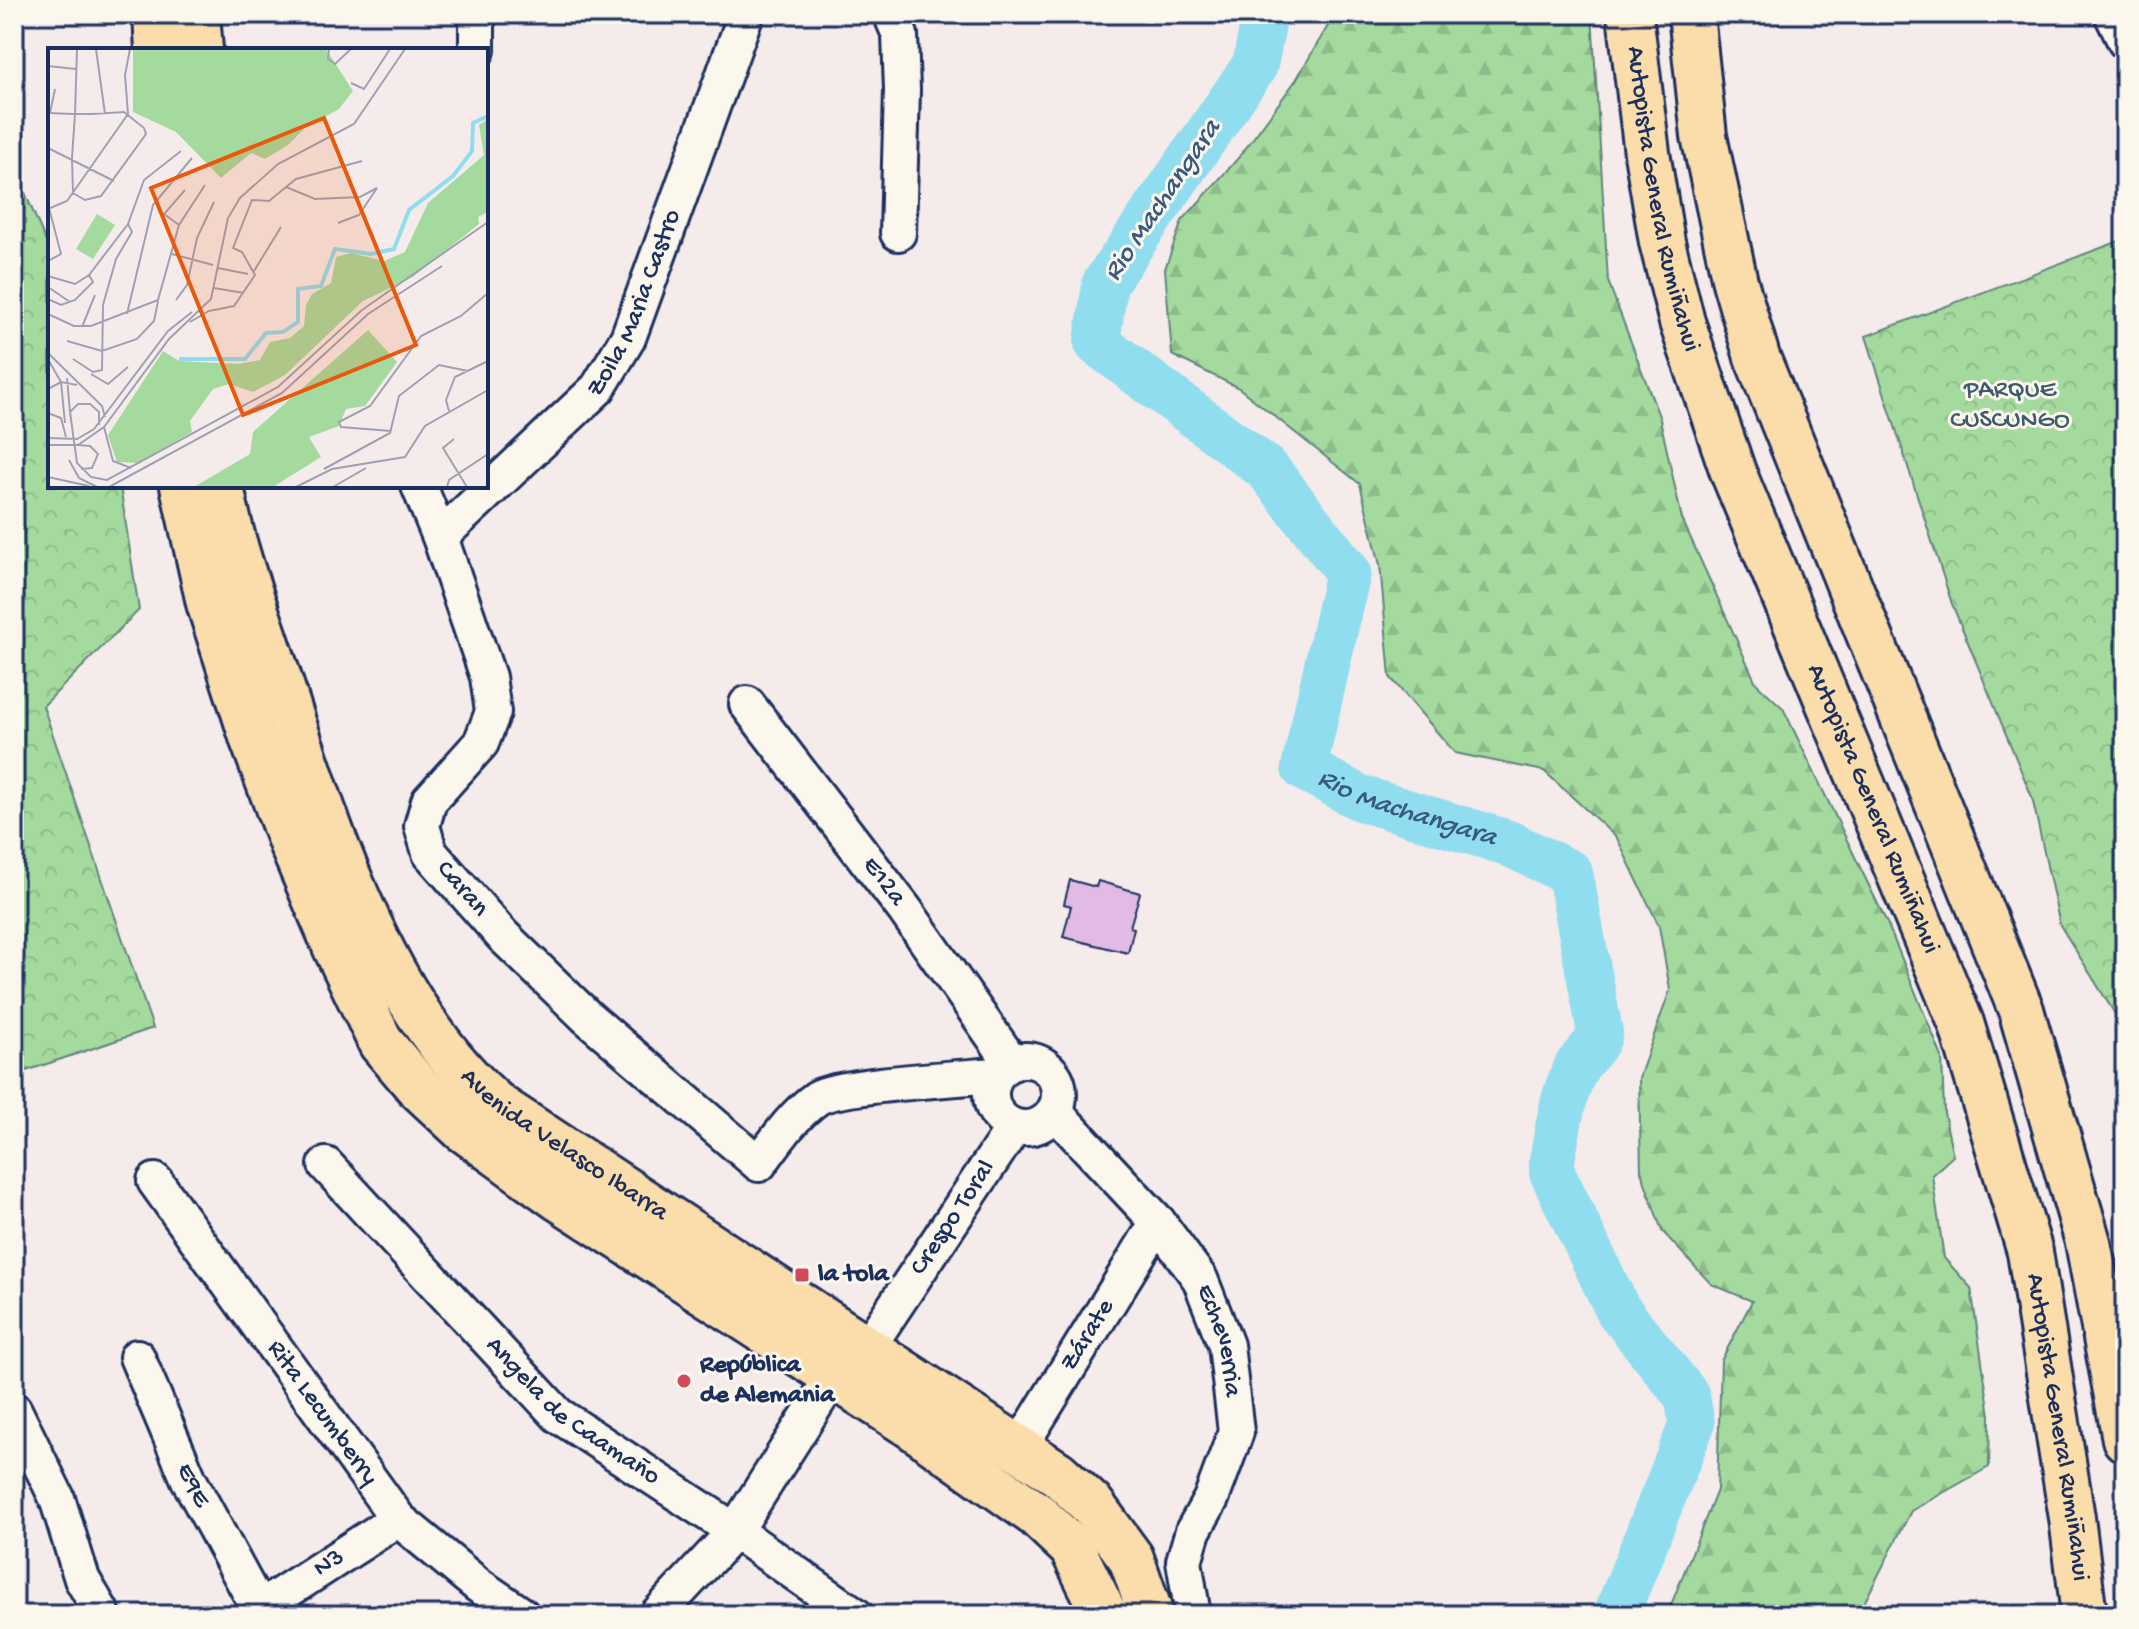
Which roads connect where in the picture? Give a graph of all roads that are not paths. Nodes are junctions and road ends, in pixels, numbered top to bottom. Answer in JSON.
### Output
{"nodes":[{"id":1,"x":156,"y":14,"type":"edge"},
{"id":2,"x":197,"y":14,"type":"edge"},
{"id":3,"x":477,"y":14,"type":"edge"},
{"id":4,"x":746,"y":14,"type":"edge"},
{"id":5,"x":891,"y":14,"type":"edge"},
{"id":6,"x":1630,"y":14,"type":"edge"},
{"id":7,"x":1691,"y":14,"type":"edge"},
{"id":8,"x":2112,"y":14,"type":"edge"},
{"id":9,"x":2125,"y":41,"type":"edge"},
{"id":10,"x":158,"y":48,"type":"edge"},
{"id":11,"x":200,"y":48,"type":"edge"},
{"id":12,"x":477,"y":48,"type":"edge"},
{"id":13,"x":898,"y":233,"type":"dead end"},
{"id":14,"x":183,"y":488,"type":"edge"},
{"id":15,"x":221,"y":488,"type":"edge"},
{"id":16,"x":420,"y":488,"type":"edge"},
{"id":17,"x":440,"y":537,"type":"junction"},
{"id":18,"x":747,"y":704,"type":"dead end"},
{"id":19,"x":1004,"y":1069,"type":"junction"},
{"id":20,"x":1054,"y":1111,"type":"junction"},
{"id":21,"x":1014,"y":1127,"type":"junction"},
{"id":22,"x":326,"y":1165,"type":"dead end"},
{"id":23,"x":155,"y":1181,"type":"dead end"},
{"id":24,"x":1158,"y":1222,"type":"junction"},
{"id":25,"x":867,"y":1348,"type":"junction"},
{"id":26,"x":137,"y":1357,"type":"dead end"},
{"id":27,"x":833,"y":1377,"type":"junction"},
{"id":28,"x":14,"y":1410,"type":"edge"},
{"id":29,"x":2125,"y":1439,"type":"edge"},
{"id":30,"x":1019,"y":1448,"type":"junction"},
{"id":31,"x":398,"y":1519,"type":"junction"},
{"id":32,"x":735,"y":1531,"type":"junction"},
{"id":33,"x":259,"y":1609,"type":"joint"},
{"id":34,"x":103,"y":1615,"type":"edge"},
{"id":35,"x":522,"y":1615,"type":"edge"},
{"id":36,"x":657,"y":1615,"type":"edge"},
{"id":37,"x":855,"y":1615,"type":"edge"},
{"id":38,"x":1105,"y":1615,"type":"edge"},
{"id":39,"x":1151,"y":1615,"type":"edge"},
{"id":40,"x":1193,"y":1615,"type":"edge"},
{"id":41,"x":2084,"y":1615,"type":"edge"}],
"edges":[{"from":1,"to":10,"type":"main road"},
{"from":2,"to":11,"type":"main road"},
{"from":3,"to":12,"type":"street"},
{"from":4,"to":17,"type":"street","name":"Zoila Maria Castro"},
{"from":5,"to":13,"type":"street"},
{"from":6,"to":41,"type":"main road","name":"Autopista General Rumiñahui"},
{"from":7,"to":29,"type":"main road","name":"Autopista General Rumiñahui"},
{"from":8,"to":9,"type":"street"},
{"from":14,"to":27,"type":"main road","name":"Avenida Velasco Ibarra"},
{"from":15,"to":25,"type":"main road","name":"Avenida Velasco Ibarra"},
{"from":16,"to":17,"type":"street","name":"Caran"},
{"from":17,"to":19,"type":"street","name":"Caran"},
{"from":18,"to":19,"type":"street","name":"E12a"},
{"from":19,"to":20,"type":"street"},
{"from":19,"to":21,"type":"street"},
{"from":20,"to":21,"type":"street"},
{"from":20,"to":24,"type":"street","name":"Echeverria"},
{"from":21,"to":25,"type":"street","name":"Crespo Toral"},
{"from":22,"to":32,"type":"street","name":"Angela de Caamaño"},
{"from":23,"to":31,"type":"street","name":"Rita Lecumberry"},
{"from":24,"to":30,"type":"street","name":"Zárate"},
{"from":24,"to":40,"type":"street","name":"Echeverria"},
{"from":25,"to":30,"type":"main road","name":"Avenida Velasco Ibarra"},
{"from":26,"to":33,"type":"street","name":"E9E"},
{"from":27,"to":32,"type":"street"},
{"from":27,"to":38,"type":"main road","name":"Avenida Velasco Ibarra"},
{"from":28,"to":34,"type":"street"},
{"from":30,"to":39,"type":"main road","name":"Avenida Velasco Ibarra"},
{"from":31,"to":33,"type":"street","name":"N3"},
{"from":31,"to":35,"type":"street","name":"Rita Lecumberry"},
{"from":32,"to":36,"type":"street"},
{"from":32,"to":37,"type":"street","name":"Angela de Caamaño"}]}
